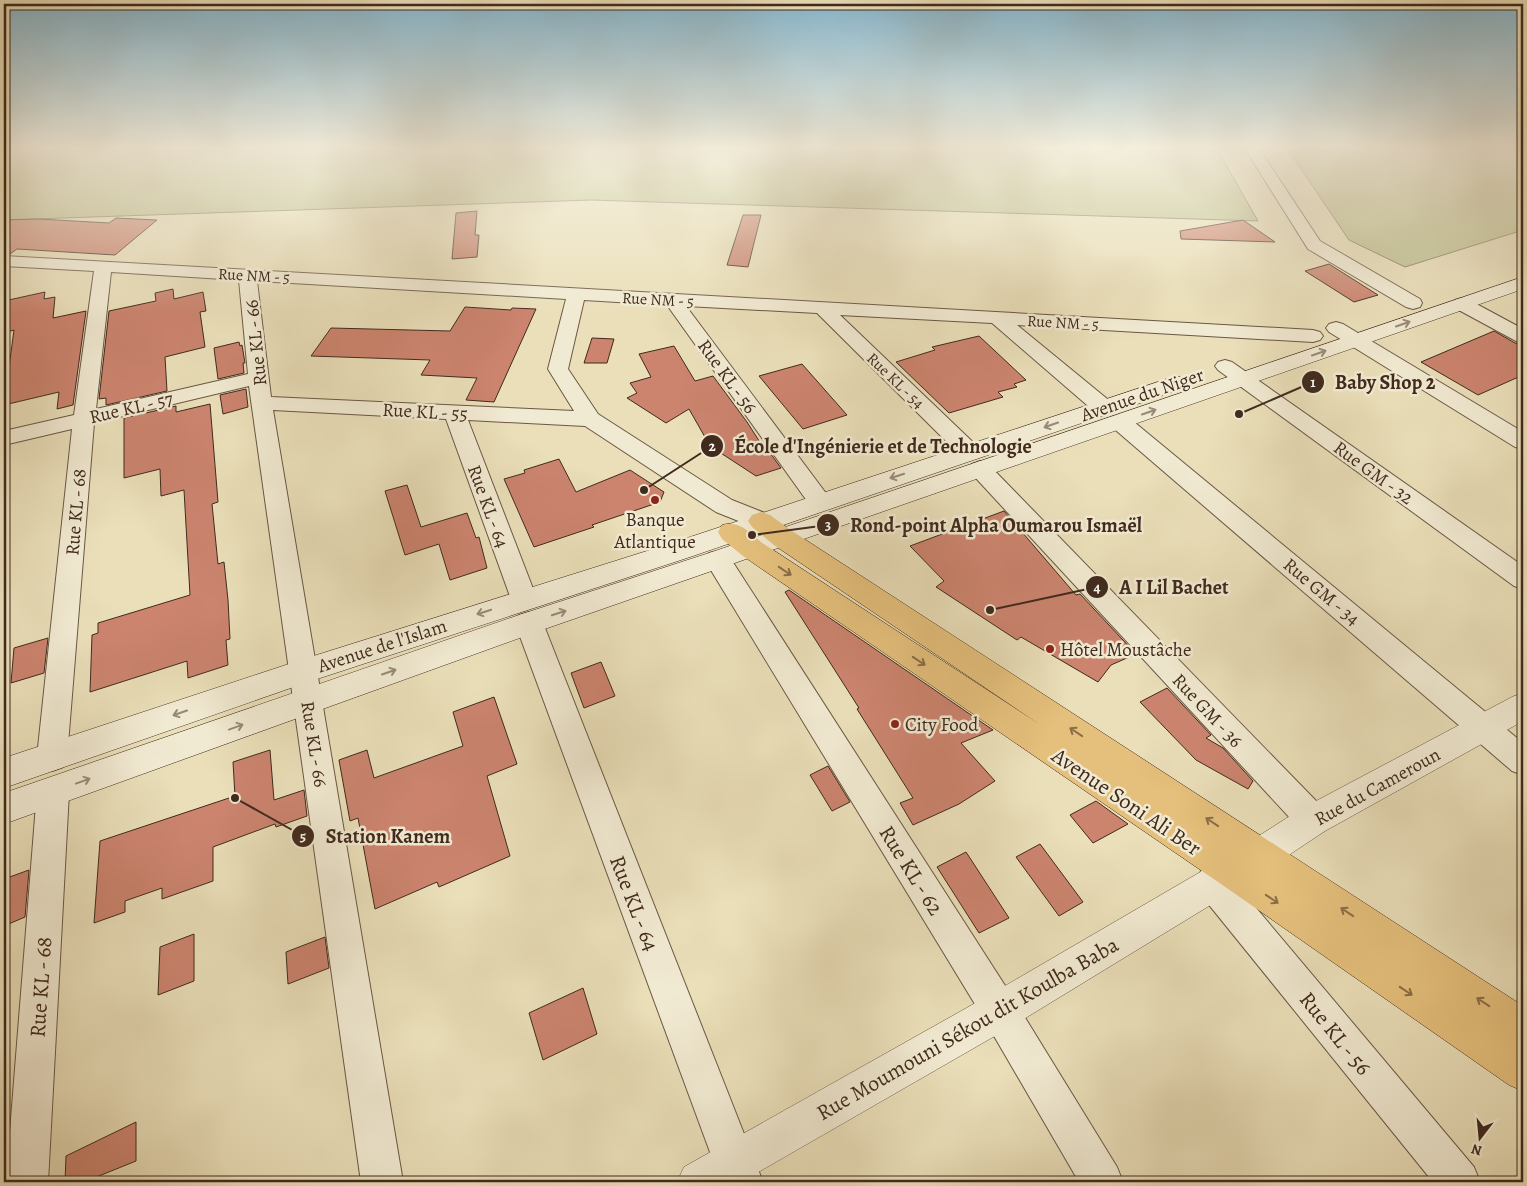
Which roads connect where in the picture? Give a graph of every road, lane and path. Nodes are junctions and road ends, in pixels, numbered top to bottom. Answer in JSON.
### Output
{"nodes":[{"id":1,"x":1287,"y":202,"type":"edge"},
{"id":2,"x":4,"y":261,"type":"edge"},
{"id":3,"x":1523,"y":266,"type":"edge"},
{"id":4,"x":103,"y":267,"type":"junction"},
{"id":5,"x":247,"y":275,"type":"junction"},
{"id":6,"x":1523,"y":283,"type":"edge"},
{"id":7,"x":576,"y":294,"type":"junction"},
{"id":8,"x":672,"y":299,"type":"junction"},
{"id":9,"x":1413,"y":302,"type":"junction"},
{"id":10,"x":1462,"y":304,"type":"junction"},
{"id":11,"x":822,"y":308,"type":"junction"},
{"id":12,"x":997,"y":318,"type":"junction"},
{"id":13,"x":1336,"y":328,"type":"junction"},
{"id":14,"x":1313,"y":336,"type":"junction"},
{"id":15,"x":1523,"y":337,"type":"edge"},
{"id":16,"x":1357,"y":340,"type":"junction"},
{"id":17,"x":1225,"y":366,"type":"junction"},
{"id":18,"x":258,"y":378,"type":"junction"},
{"id":19,"x":1244,"y":379,"type":"junction"},
{"id":20,"x":261,"y":403,"type":"junction"},
{"id":21,"x":455,"y":412,"type":"junction"},
{"id":22,"x":1111,"y":414,"type":"junction"},
{"id":23,"x":84,"y":418,"type":"junction"},
{"id":24,"x":590,"y":420,"type":"junction"},
{"id":25,"x":4,"y":438,"type":"edge"},
{"id":26,"x":1523,"y":442,"type":"edge"},
{"id":27,"x":975,"y":461,"type":"junction"},
{"id":28,"x":829,"y":510,"type":"junction"},
{"id":29,"x":745,"y":535,"type":"junction"},
{"id":30,"x":1523,"y":579,"type":"edge"},
{"id":31,"x":526,"y":611,"type":"junction"},
{"id":32,"x":306,"y":686,"type":"junction"},
{"id":33,"x":1523,"y":706,"type":"edge"},
{"id":34,"x":1485,"y":727,"type":"junction"},
{"id":35,"x":1523,"y":761,"type":"edge"},
{"id":36,"x":4,"y":773,"type":"edge"},
{"id":37,"x":53,"y":774,"type":"junction"},
{"id":38,"x":4,"y":809,"type":"edge"},
{"id":39,"x":1313,"y":820,"type":"junction"},
{"id":40,"x":1236,"y":870,"type":"junction"},
{"id":41,"x":1000,"y":1011,"type":"junction"},
{"id":42,"x":1523,"y":1028,"type":"edge"},
{"id":43,"x":1523,"y":1071,"type":"edge"},
{"id":44,"x":738,"y":1173,"type":"edge"},
{"id":45,"x":27,"y":1182,"type":"edge"},
{"id":46,"x":382,"y":1182,"type":"edge"},
{"id":47,"x":700,"y":1182,"type":"edge"},
{"id":48,"x":1102,"y":1182,"type":"edge"},
{"id":49,"x":1459,"y":1182,"type":"edge"}],
"edges":[{"from":1,"to":9,"type":"street"},
{"from":2,"to":4,"type":"street","name":"Rue NM - 5"},
{"from":3,"to":9,"type":"main road","name":"Avenue du Niger"},
{"from":4,"to":5,"type":"street","name":"Rue NM - 5"},
{"from":4,"to":23,"type":"street","name":"Rue KL - 68"},
{"from":5,"to":7,"type":"street","name":"Rue NM - 5"},
{"from":5,"to":18,"type":"street","name":"Rue KL - 66"},
{"from":6,"to":10,"type":"main road","name":"Avenue du Niger"},
{"from":7,"to":8,"type":"street","name":"Rue NM - 5"},
{"from":7,"to":24,"type":"street"},
{"from":8,"to":11,"type":"street","name":"Rue NM - 5"},
{"from":8,"to":28,"type":"street","name":"Rue KL - 56"},
{"from":9,"to":13,"type":"main road","name":"Avenue du Niger"},
{"from":10,"to":15,"type":"street"},
{"from":16,"to":10,"type":"main road","name":"Avenue du Niger","one_way":true},
{"from":11,"to":12,"type":"street","name":"Rue NM - 5"},
{"from":11,"to":27,"type":"street","name":"Rue KL - 54"},
{"from":12,"to":14,"type":"street","name":"Rue NM - 5"},
{"from":12,"to":22,"type":"street","name":"Rue GM - 34"},
{"from":13,"to":14,"type":"main road","name":"Avenue du Niger"},
{"from":13,"to":16,"type":"street"},
{"from":14,"to":17,"type":"main road","name":"Avenue du Niger"},
{"from":19,"to":16,"type":"main road","name":"Avenue du Niger","one_way":true},
{"from":16,"to":26,"type":"street"},
{"from":17,"to":19,"type":"street","name":"Rue GM - 32"},
{"from":17,"to":22,"type":"main road","name":"Avenue du Niger"},
{"from":18,"to":20,"type":"street","name":"Rue KL - 66"},
{"from":18,"to":23,"type":"street","name":"Rue KL - 57"},
{"from":22,"to":19,"type":"main road","name":"Avenue du Niger","one_way":true},
{"from":19,"to":30,"type":"street","name":"Rue GM - 32"},
{"from":20,"to":21,"type":"street","name":"Rue KL - 55"},
{"from":20,"to":32,"type":"street","name":"Rue KL - 66"},
{"from":21,"to":24,"type":"street","name":"Rue KL - 55"},
{"from":21,"to":31,"type":"street","name":"Rue KL - 64"},
{"from":22,"to":27,"type":"main road","name":"Avenue du Niger"},
{"from":22,"to":34,"type":"street","name":"Rue GM - 34"},
{"from":23,"to":25,"type":"street","name":"Rue KL - 57"},
{"from":23,"to":37,"type":"street","name":"Rue KL - 68"},
{"from":24,"to":29,"type":"street"},
{"from":27,"to":28,"type":"main road","name":"Avenue du Niger"},
{"from":27,"to":39,"type":"street","name":"Rue GM - 36"},
{"from":28,"to":29,"type":"main road"},
{"from":29,"to":31,"type":"main road","name":"Avenue de l'Islam"},
{"from":29,"to":40,"type":"main road","name":"Avenue Soni Ali Ber"},
{"from":29,"to":41,"type":"street","name":"Rue KL - 62"},
{"from":31,"to":32,"type":"main road","name":"Avenue de l'Islam"},
{"from":31,"to":44,"type":"street","name":"Rue KL - 64"},
{"from":32,"to":37,"type":"main road","name":"Avenue de l'Islam"},
{"from":32,"to":46,"type":"street","name":"Rue KL - 66"},
{"from":33,"to":34,"type":"main road","name":"Rue du Cameroun"},
{"from":34,"to":35,"type":"street","name":"Rue GM - 34"},
{"from":34,"to":39,"type":"main road","name":"Rue du Cameroun"},
{"from":36,"to":37,"type":"main road","name":"Avenue de l'Islam"},
{"from":37,"to":38,"type":"main road","name":"Avenue de l'Islam"},
{"from":37,"to":45,"type":"street","name":"Rue KL - 68"},
{"from":39,"to":40,"type":"main road","name":"Rue du Cameroun"},
{"from":40,"to":41,"type":"main road","name":"Rue Moumouni Sékou dit Koulba Baba"},
{"from":42,"to":40,"type":"main road","name":"Avenue Soni Ali Ber","one_way":true},
{"from":40,"to":43,"type":"main road","name":"Avenue Soni Ali Ber","one_way":true},
{"from":40,"to":49,"type":"street","name":"Rue KL - 56"},
{"from":41,"to":44,"type":"main road","name":"Rue Moumouni Sékou dit Koulba Baba"},
{"from":41,"to":48,"type":"street","name":"Rue KL - 62"},
{"from":44,"to":47,"type":"main road","name":"Rue Moumouni Sékou dit Koulba Baba"}]}
